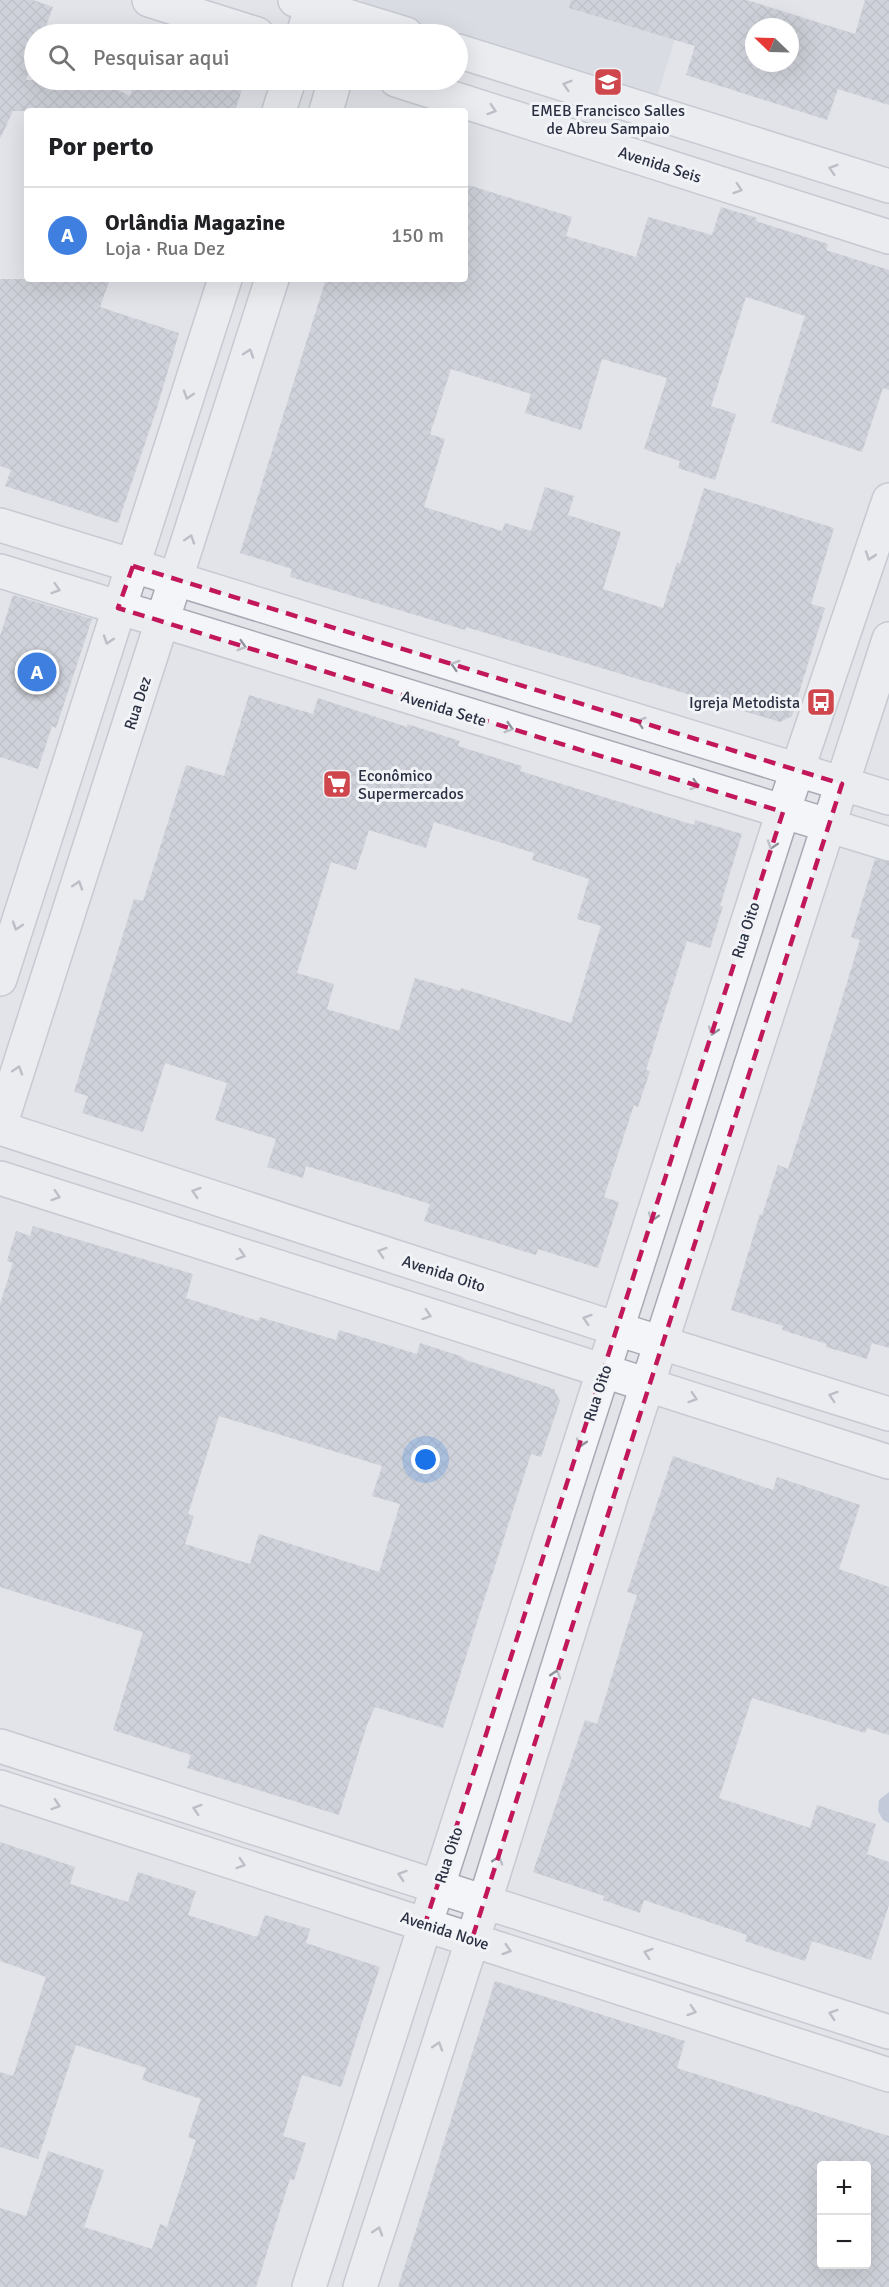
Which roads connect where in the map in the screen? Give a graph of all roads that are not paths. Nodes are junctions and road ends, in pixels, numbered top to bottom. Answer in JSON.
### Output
{"nodes":[{"id":1,"x":149,"y":0,"type":"edge"},
{"id":2,"x":306,"y":10,"type":"edge"},
{"id":3,"x":356,"y":18,"type":"edge"},
{"id":4,"x":225,"y":24,"type":"edge"},
{"id":5,"x":375,"y":24,"type":"edge"},
{"id":6,"x":468,"y":54,"type":"edge"},
{"id":7,"x":286,"y":90,"type":"edge"},
{"id":8,"x":333,"y":90,"type":"edge"},
{"id":9,"x":427,"y":90,"type":"edge"},
{"id":10,"x":280,"y":108,"type":"edge"},
{"id":11,"x":327,"y":108,"type":"edge"},
{"id":12,"x":889,"y":186,"type":"edge"},
{"id":13,"x":889,"y":237,"type":"edge"},
{"id":14,"x":224,"y":282,"type":"edge"},
{"id":15,"x":271,"y":282,"type":"edge"},
{"id":16,"x":889,"y":500,"type":"edge"},
{"id":17,"x":0,"y":525,"type":"edge"},
{"id":18,"x":133,"y":566,"type":"junction"},
{"id":19,"x":0,"y":571,"type":"edge"},
{"id":20,"x":177,"y":580,"type":"junction"},
{"id":21,"x":118,"y":608,"type":"junction"},
{"id":22,"x":164,"y":622,"type":"junction"},
{"id":23,"x":889,"y":639,"type":"edge"},
{"id":24,"x":797,"y":770,"type":"junction"},
{"id":25,"x":842,"y":784,"type":"junction"},
{"id":26,"x":889,"y":798,"type":"edge"},
{"id":27,"x":783,"y":812,"type":"junction"},
{"id":28,"x":828,"y":826,"type":"junction"},
{"id":29,"x":889,"y":844,"type":"edge"},
{"id":30,"x":0,"y":979,"type":"edge"},
{"id":31,"x":0,"y":1127,"type":"edge"},
{"id":32,"x":0,"y":1178,"type":"edge"},
{"id":33,"x":617,"y":1329,"type":"junction"},
{"id":34,"x":662,"y":1342,"type":"junction"},
{"id":35,"x":604,"y":1372,"type":"junction"},
{"id":36,"x":648,"y":1384,"type":"junction"},
{"id":37,"x":889,"y":1414,"type":"edge"},
{"id":38,"x":889,"y":1462,"type":"edge"},
{"id":39,"x":0,"y":1746,"type":"edge"},
{"id":40,"x":0,"y":1787,"type":"edge"},
{"id":41,"x":438,"y":1886,"type":"junction"},
{"id":42,"x":485,"y":1901,"type":"junction"},
{"id":43,"x":425,"y":1924,"type":"junction"},
{"id":44,"x":472,"y":1939,"type":"junction"},
{"id":45,"x":889,"y":2032,"type":"edge"},
{"id":46,"x":889,"y":2075,"type":"edge"},
{"id":47,"x":309,"y":2287,"type":"edge"},
{"id":48,"x":360,"y":2287,"type":"edge"}],
"edges":[{"from":1,"to":4,"type":"street"},
{"from":2,"to":3,"type":"street"},
{"from":3,"to":5,"type":"street"},
{"from":12,"to":6,"type":"street","one_way":true},
{"from":7,"to":10,"type":"street"},
{"from":8,"to":11,"type":"street"},
{"from":9,"to":13,"type":"street","name":"Avenida Seis","one_way":true},
{"from":14,"to":18,"type":"street","one_way":true},
{"from":20,"to":15,"type":"street","name":"Rua Dez","one_way":true},
{"from":16,"to":24,"type":"street","name":"Rua Oito","one_way":true},
{"from":17,"to":18,"type":"street"},
{"from":18,"to":20,"type":"street"},
{"from":18,"to":21,"type":"street"},
{"from":19,"to":21,"type":"street","name":"Avenida Sete","one_way":true},
{"from":20,"to":22,"type":"street","name":"Rua Dez"},
{"from":24,"to":20,"type":"street","one_way":true},
{"from":21,"to":22,"type":"street","name":"Avenida Sete"},
{"from":21,"to":30,"type":"street","one_way":true},
{"from":22,"to":27,"type":"street","name":"Avenida Sete","one_way":true},
{"from":31,"to":22,"type":"street","name":"Rua Dez","one_way":true},
{"from":23,"to":25,"type":"street"},
{"from":24,"to":25,"type":"street"},
{"from":24,"to":27,"type":"street","name":"Rua Oito"},
{"from":25,"to":26,"type":"street"},
{"from":25,"to":28,"type":"street"},
{"from":27,"to":28,"type":"street","name":"Avenida Sete"},
{"from":27,"to":33,"type":"street","name":"Rua Oito","one_way":true},
{"from":28,"to":29,"type":"street","name":"Avenida Sete"},
{"from":28,"to":34,"type":"street"},
{"from":33,"to":31,"type":"street","name":"Avenida Oito","one_way":true},
{"from":32,"to":35,"type":"street","one_way":true},
{"from":33,"to":34,"type":"street","name":"Avenida Oito"},
{"from":33,"to":35,"type":"street","name":"Rua Oito"},
{"from":34,"to":36,"type":"street"},
{"from":37,"to":34,"type":"street","name":"Avenida Oito","one_way":true},
{"from":35,"to":36,"type":"street"},
{"from":35,"to":41,"type":"street","name":"Rua Oito","one_way":true},
{"from":36,"to":38,"type":"street","one_way":true},
{"from":42,"to":36,"type":"street","one_way":true},
{"from":41,"to":39,"type":"street","one_way":true},
{"from":40,"to":43,"type":"street","name":"Avenida Nove","one_way":true},
{"from":41,"to":42,"type":"street"},
{"from":41,"to":43,"type":"street","name":"Rua Oito"},
{"from":42,"to":44,"type":"street"},
{"from":45,"to":42,"type":"street","one_way":true},
{"from":43,"to":44,"type":"street","name":"Avenida Nove"},
{"from":43,"to":47,"type":"street","name":"Rua Oito"},
{"from":44,"to":46,"type":"street","name":"Avenida Nove","one_way":true},
{"from":48,"to":44,"type":"street","one_way":true}]}
